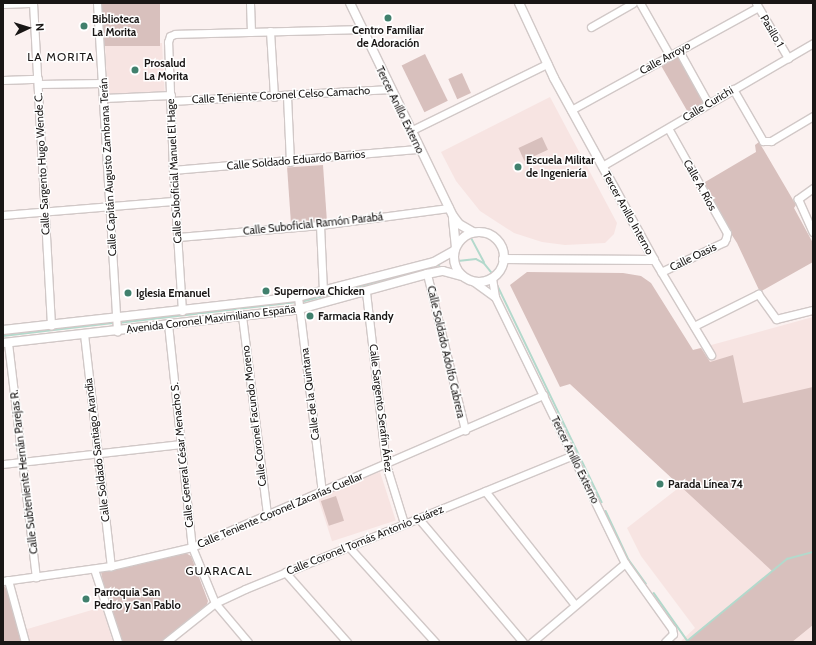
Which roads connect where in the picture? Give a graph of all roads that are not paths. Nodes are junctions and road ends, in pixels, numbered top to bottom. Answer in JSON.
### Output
{"nodes":[{"id":1,"x":29,"y":3,"type":"edge"},
{"id":2,"x":32,"y":3,"type":"edge"},
{"id":3,"x":97,"y":3,"type":"edge"},
{"id":4,"x":250,"y":3,"type":"edge"},
{"id":5,"x":350,"y":3,"type":"edge"},
{"id":6,"x":519,"y":3,"type":"edge"},
{"id":7,"x":633,"y":3,"type":"edge"},
{"id":8,"x":640,"y":3,"type":"edge"},
{"id":9,"x":3,"y":4,"type":"edge"},
{"id":10,"x":757,"y":5,"type":"edge"},
{"id":11,"x":590,"y":27,"type":"dead end"},
{"id":12,"x":361,"y":29,"type":"junction"},
{"id":13,"x":270,"y":31,"type":"junction"},
{"id":14,"x":251,"y":32,"type":"junction"},
{"id":15,"x":813,"y":43,"type":"edge"},
{"id":16,"x":679,"y":51,"type":"junction"},
{"id":17,"x":670,"y":56,"type":"junction"},
{"id":18,"x":788,"y":58,"type":"junction"},
{"id":19,"x":547,"y":64,"type":"junction"},
{"id":20,"x":3,"y":80,"type":"edge"},
{"id":21,"x":38,"y":81,"type":"junction"},
{"id":22,"x":103,"y":83,"type":"junction"},
{"id":23,"x":391,"y":89,"type":"junction"},
{"id":24,"x":733,"y":89,"type":"junction"},
{"id":25,"x":287,"y":96,"type":"junction"},
{"id":26,"x":274,"y":97,"type":"junction"},
{"id":27,"x":104,"y":98,"type":"junction"},
{"id":28,"x":171,"y":98,"type":"junction"},
{"id":29,"x":708,"y":103,"type":"junction"},
{"id":30,"x":571,"y":110,"type":"junction"},
{"id":31,"x":813,"y":116,"type":"edge"},
{"id":32,"x":668,"y":128,"type":"junction"},
{"id":33,"x":410,"y":131,"type":"junction"},
{"id":34,"x":419,"y":149,"type":"junction"},
{"id":35,"x":290,"y":162,"type":"junction"},
{"id":36,"x":602,"y":166,"type":"junction"},
{"id":37,"x":173,"y":170,"type":"junction"},
{"id":38,"x":813,"y":188,"type":"edge"},
{"id":39,"x":175,"y":201,"type":"junction"},
{"id":40,"x":110,"y":206,"type":"junction"},
{"id":41,"x":448,"y":208,"type":"junction"},
{"id":42,"x":45,"y":212,"type":"junction"},
{"id":43,"x":3,"y":215,"type":"edge"},
{"id":44,"x":453,"y":216,"type":"junction"},
{"id":45,"x":320,"y":225,"type":"junction"},
{"id":46,"x":473,"y":232,"type":"junction"},
{"id":47,"x":813,"y":232,"type":"edge"},
{"id":48,"x":178,"y":237,"type":"junction"},
{"id":49,"x":724,"y":242,"type":"joint"},
{"id":50,"x":455,"y":249,"type":"junction"},
{"id":51,"x":503,"y":259,"type":"junction"},
{"id":52,"x":654,"y":260,"type":"junction"},
{"id":53,"x":661,"y":272,"type":"junction"},
{"id":54,"x":428,"y":274,"type":"junction"},
{"id":55,"x":462,"y":276,"type":"junction"},
{"id":56,"x":492,"y":278,"type":"junction"},
{"id":57,"x":474,"y":282,"type":"junction"},
{"id":58,"x":323,"y":292,"type":"junction"},
{"id":59,"x":366,"y":292,"type":"junction"},
{"id":60,"x":495,"y":297,"type":"junction"},
{"id":61,"x":299,"y":302,"type":"junction"},
{"id":62,"x":813,"y":310,"type":"edge"},
{"id":63,"x":182,"y":311,"type":"junction"},
{"id":64,"x":242,"y":316,"type":"junction"},
{"id":65,"x":117,"y":323,"type":"junction"},
{"id":66,"x":168,"y":324,"type":"junction"},
{"id":67,"x":51,"y":325,"type":"junction"},
{"id":68,"x":694,"y":326,"type":"junction"},
{"id":69,"x":3,"y":330,"type":"edge"},
{"id":70,"x":84,"y":334,"type":"junction"},
{"id":71,"x":6,"y":343,"type":"edge"},
{"id":72,"x":711,"y":355,"type":"dead end"},
{"id":73,"x":544,"y":395,"type":"junction"},
{"id":74,"x":465,"y":430,"type":"junction"},
{"id":75,"x":180,"y":444,"type":"junction"},
{"id":76,"x":97,"y":453,"type":"junction"},
{"id":77,"x":573,"y":455,"type":"junction"},
{"id":78,"x":24,"y":462,"type":"junction"},
{"id":79,"x":3,"y":464,"type":"edge"},
{"id":80,"x":386,"y":465,"type":"junction"},
{"id":81,"x":485,"y":491,"type":"junction"},
{"id":82,"x":322,"y":492,"type":"junction"},
{"id":83,"x":267,"y":515,"type":"junction"},
{"id":84,"x":419,"y":519,"type":"junction"},
{"id":85,"x":404,"y":523,"type":"junction"},
{"id":86,"x":348,"y":546,"type":"junction"},
{"id":87,"x":192,"y":547,"type":"junction"},
{"id":88,"x":625,"y":563,"type":"junction"},
{"id":89,"x":111,"y":566,"type":"junction"},
{"id":90,"x":94,"y":569,"type":"junction"},
{"id":91,"x":285,"y":572,"type":"junction"},
{"id":92,"x":36,"y":577,"type":"junction"},
{"id":93,"x":6,"y":580,"type":"edge"},
{"id":94,"x":215,"y":603,"type":"junction"},
{"id":95,"x":575,"y":605,"type":"junction"},
{"id":96,"x":25,"y":642,"type":"edge"},
{"id":97,"x":118,"y":642,"type":"edge"},
{"id":98,"x":166,"y":642,"type":"edge"},
{"id":99,"x":248,"y":642,"type":"edge"},
{"id":100,"x":347,"y":642,"type":"edge"},
{"id":101,"x":436,"y":642,"type":"edge"},
{"id":102,"x":523,"y":642,"type":"edge"},
{"id":103,"x":532,"y":642,"type":"edge"},
{"id":104,"x":665,"y":642,"type":"edge"}],
"edges":[{"from":1,"to":9,"type":"street"},
{"from":2,"to":21,"type":"street","name":"Calle Sargento Hugo Wende C."},
{"from":3,"to":22,"type":"street","name":"Calle Capitán Augusto Zambrana Terán"},
{"from":4,"to":14,"type":"street"},
{"from":5,"to":12,"type":"street","name":"Tercer Anillo Externo"},
{"from":6,"to":19,"type":"street","name":"Tercer Anillo Interno"},
{"from":7,"to":11,"type":"street"},
{"from":8,"to":17,"type":"street"},
{"from":10,"to":16,"type":"street","name":"Calle Arroyo"},
{"from":10,"to":18,"type":"street","name":"Pasillo 1"},
{"from":12,"to":13,"type":"street"},
{"from":12,"to":23,"type":"street","name":"Tercer Anillo Externo"},
{"from":13,"to":14,"type":"street"},
{"from":13,"to":26,"type":"street"},
{"from":14,"to":28,"type":"street","name":"Calle Suboficial Manuel El Hage"},
{"from":15,"to":18,"type":"street","name":"Calle Curichi"},
{"from":16,"to":17,"type":"street","name":"Calle Arroyo"},
{"from":16,"to":29,"type":"street"},
{"from":17,"to":30,"type":"street","name":"Calle Arroyo"},
{"from":18,"to":24,"type":"street","name":"Calle Curichi"},
{"from":19,"to":30,"type":"street","name":"Tercer Anillo Interno"},
{"from":19,"to":33,"type":"street"},
{"from":20,"to":21,"type":"street"},
{"from":21,"to":22,"type":"street"},
{"from":21,"to":42,"type":"street","name":"Calle Sargento Hugo Wende C."},
{"from":22,"to":27,"type":"street","name":"Calle Capitán Augusto Zambrana Terán"},
{"from":23,"to":25,"type":"street","name":"Calle Teniente Coronel Celso Camacho"},
{"from":23,"to":33,"type":"street","name":"Tercer Anillo Externo"},
{"from":24,"to":29,"type":"street","name":"Calle Curichi"},
{"from":24,"to":31,"type":"street"},
{"from":25,"to":26,"type":"street","name":"Calle Teniente Coronel Celso Camacho"},
{"from":25,"to":35,"type":"street"},
{"from":26,"to":28,"type":"street","name":"Calle Teniente Coronel Celso Camacho"},
{"from":27,"to":28,"type":"street","name":"Calle Teniente Coronel Celso Camacho"},
{"from":27,"to":40,"type":"street","name":"Calle Capitán Augusto Zambrana Terán"},
{"from":28,"to":37,"type":"street","name":"Calle Suboficial Manuel El Hage"},
{"from":29,"to":32,"type":"street","name":"Calle Curichi"},
{"from":30,"to":36,"type":"street","name":"Tercer Anillo Interno"},
{"from":32,"to":36,"type":"street","name":"Calle Curichi"},
{"from":32,"to":49,"type":"street","name":"Calle A. Ríos"},
{"from":33,"to":34,"type":"street","name":"Tercer Anillo Externo"},
{"from":34,"to":35,"type":"street","name":"Calle Soldado Eduardo Barrios"},
{"from":34,"to":41,"type":"street","name":"Tercer Anillo Externo"},
{"from":35,"to":37,"type":"street","name":"Calle Soldado Eduardo Barrios"},
{"from":36,"to":52,"type":"street","name":"Tercer Anillo Interno"},
{"from":37,"to":39,"type":"street","name":"Calle Suboficial Manuel El Hage"},
{"from":38,"to":47,"type":"street"},
{"from":39,"to":40,"type":"street"},
{"from":39,"to":48,"type":"street","name":"Calle Suboficial Manuel El Hage"},
{"from":40,"to":42,"type":"street"},
{"from":40,"to":65,"type":"street","name":"Calle Capitán Augusto Zambrana Terán"},
{"from":41,"to":44,"type":"street","name":"Tercer Anillo Externo"},
{"from":41,"to":45,"type":"street","name":"Calle Suboficial Ramón Parabá"},
{"from":42,"to":43,"type":"street"},
{"from":42,"to":67,"type":"street","name":"Calle Sargento Hugo Wende C."},
{"from":44,"to":46,"type":"street","name":"Tercer Anillo Externo"},
{"from":44,"to":50,"type":"street","name":"Tercer Anillo Externo"},
{"from":45,"to":48,"type":"street","name":"Calle Suboficial Ramón Parabá"},
{"from":45,"to":58,"type":"street"},
{"from":46,"to":50,"type":"street"},
{"from":46,"to":51,"type":"street"},
{"from":48,"to":63,"type":"street","name":"Calle Suboficial Manuel El Hage"},
{"from":49,"to":53,"type":"street","name":"Calle Oasis"},
{"from":50,"to":55,"type":"street"},
{"from":50,"to":58,"type":"street","name":"Avenida Coronel Maximiliano España"},
{"from":51,"to":52,"type":"street"},
{"from":51,"to":56,"type":"street"},
{"from":52,"to":53,"type":"street","name":"Tercer Anillo Interno"},
{"from":53,"to":68,"type":"street","name":"Tercer Anillo Interno"},
{"from":54,"to":55,"type":"street","name":"Avenida Coronel Maximiliano España"},
{"from":54,"to":59,"type":"street","name":"Avenida Coronel Maximiliano España"},
{"from":54,"to":74,"type":"street","name":"Calle Soldado Adolfo Cabrera"},
{"from":55,"to":57,"type":"street"},
{"from":56,"to":57,"type":"street"},
{"from":56,"to":60,"type":"street","name":"Tercer Anillo Externo"},
{"from":57,"to":60,"type":"street"},
{"from":58,"to":61,"type":"street","name":"Avenida Coronel Maximiliano España"},
{"from":59,"to":61,"type":"street","name":"Avenida Coronel Maximiliano España"},
{"from":59,"to":80,"type":"street","name":"Calle Sargento Serafín Áñez"},
{"from":60,"to":73,"type":"street","name":"Tercer Anillo Externo"},
{"from":61,"to":63,"type":"street","name":"Avenida Coronel Maximiliano España"},
{"from":61,"to":64,"type":"street","name":"Avenida Coronel Maximiliano España"},
{"from":61,"to":82,"type":"street","name":"Calle de la Quintana"},
{"from":62,"to":68,"type":"street"},
{"from":63,"to":65,"type":"street","name":"Avenida Coronel Maximiliano España"},
{"from":64,"to":66,"type":"street","name":"Avenida Coronel Maximiliano España"},
{"from":64,"to":83,"type":"street","name":"Calle Coronel Facundo Moreno"},
{"from":65,"to":66,"type":"street","name":"Avenida Coronel Maximiliano España"},
{"from":65,"to":67,"type":"street","name":"Avenida Coronel Maximiliano España"},
{"from":65,"to":70,"type":"street","name":"Avenida Coronel Maximiliano España"},
{"from":66,"to":75,"type":"street","name":"Calle General César Menacho S."},
{"from":67,"to":69,"type":"street","name":"Avenida Coronel Maximiliano España"},
{"from":68,"to":72,"type":"street","name":"Tercer Anillo Interno"},
{"from":70,"to":71,"type":"street","name":"Avenida Coronel Maximiliano España"},
{"from":70,"to":76,"type":"street","name":"Calle Soldado Santiago Arandia"},
{"from":71,"to":78,"type":"street","name":"Calle Subteniente Hernán Parejas R."},
{"from":73,"to":74,"type":"street","name":"Calle Teniente Coronel Zacarías Cuellar"},
{"from":73,"to":77,"type":"street","name":"Tercer Anillo Externo"},
{"from":74,"to":80,"type":"street","name":"Calle Teniente Coronel Zacarías Cuellar"},
{"from":75,"to":76,"type":"street"},
{"from":75,"to":87,"type":"street","name":"Calle General César Menacho S."},
{"from":76,"to":78,"type":"street"},
{"from":76,"to":89,"type":"street","name":"Calle Soldado Santiago Arandia"},
{"from":77,"to":81,"type":"street","name":"Calle Coronel Tomás Antonio Suárez"},
{"from":77,"to":88,"type":"street","name":"Tercer Anillo Externo"},
{"from":78,"to":79,"type":"street"},
{"from":78,"to":92,"type":"street","name":"Calle Subteniente Hernán Parejas R."},
{"from":80,"to":82,"type":"street","name":"Calle Teniente Coronel Zacarías Cuellar"},
{"from":80,"to":85,"type":"street","name":"Calle Sargento Serafín Áñez"},
{"from":81,"to":84,"type":"street","name":"Calle Coronel Tomás Antonio Suárez"},
{"from":81,"to":95,"type":"street"},
{"from":82,"to":83,"type":"street","name":"Calle Teniente Coronel Zacarías Cuellar"},
{"from":83,"to":87,"type":"street","name":"Calle Teniente Coronel Zacarías Cuellar"},
{"from":84,"to":85,"type":"street","name":"Calle Coronel Tomás Antonio Suárez"},
{"from":84,"to":102,"type":"street"},
{"from":85,"to":86,"type":"street","name":"Calle Coronel Tomás Antonio Suárez"},
{"from":86,"to":91,"type":"street","name":"Calle Coronel Tomás Antonio Suárez"},
{"from":86,"to":101,"type":"street"},
{"from":87,"to":89,"type":"street","name":"Calle Teniente Coronel Zacarías Cuellar"},
{"from":87,"to":94,"type":"street","name":"Calle General César Menacho S."},
{"from":88,"to":95,"type":"street"},
{"from":88,"to":104,"type":"street","name":"Tercer Anillo Externo"},
{"from":89,"to":90,"type":"street","name":"Calle Teniente Coronel Zacarías Cuellar"},
{"from":90,"to":92,"type":"street","name":"Calle Teniente Coronel Zacarías Cuellar"},
{"from":90,"to":97,"type":"street"},
{"from":91,"to":94,"type":"street","name":"Calle Coronel Tomás Antonio Suárez"},
{"from":91,"to":100,"type":"street"},
{"from":92,"to":93,"type":"street","name":"Calle Teniente Coronel Zacarías Cuellar"},
{"from":93,"to":96,"type":"street"},
{"from":94,"to":98,"type":"street","name":"Calle Coronel Tomás Antonio Suárez"},
{"from":94,"to":99,"type":"street","name":"Calle General César Menacho S."},
{"from":95,"to":103,"type":"street"}]}
